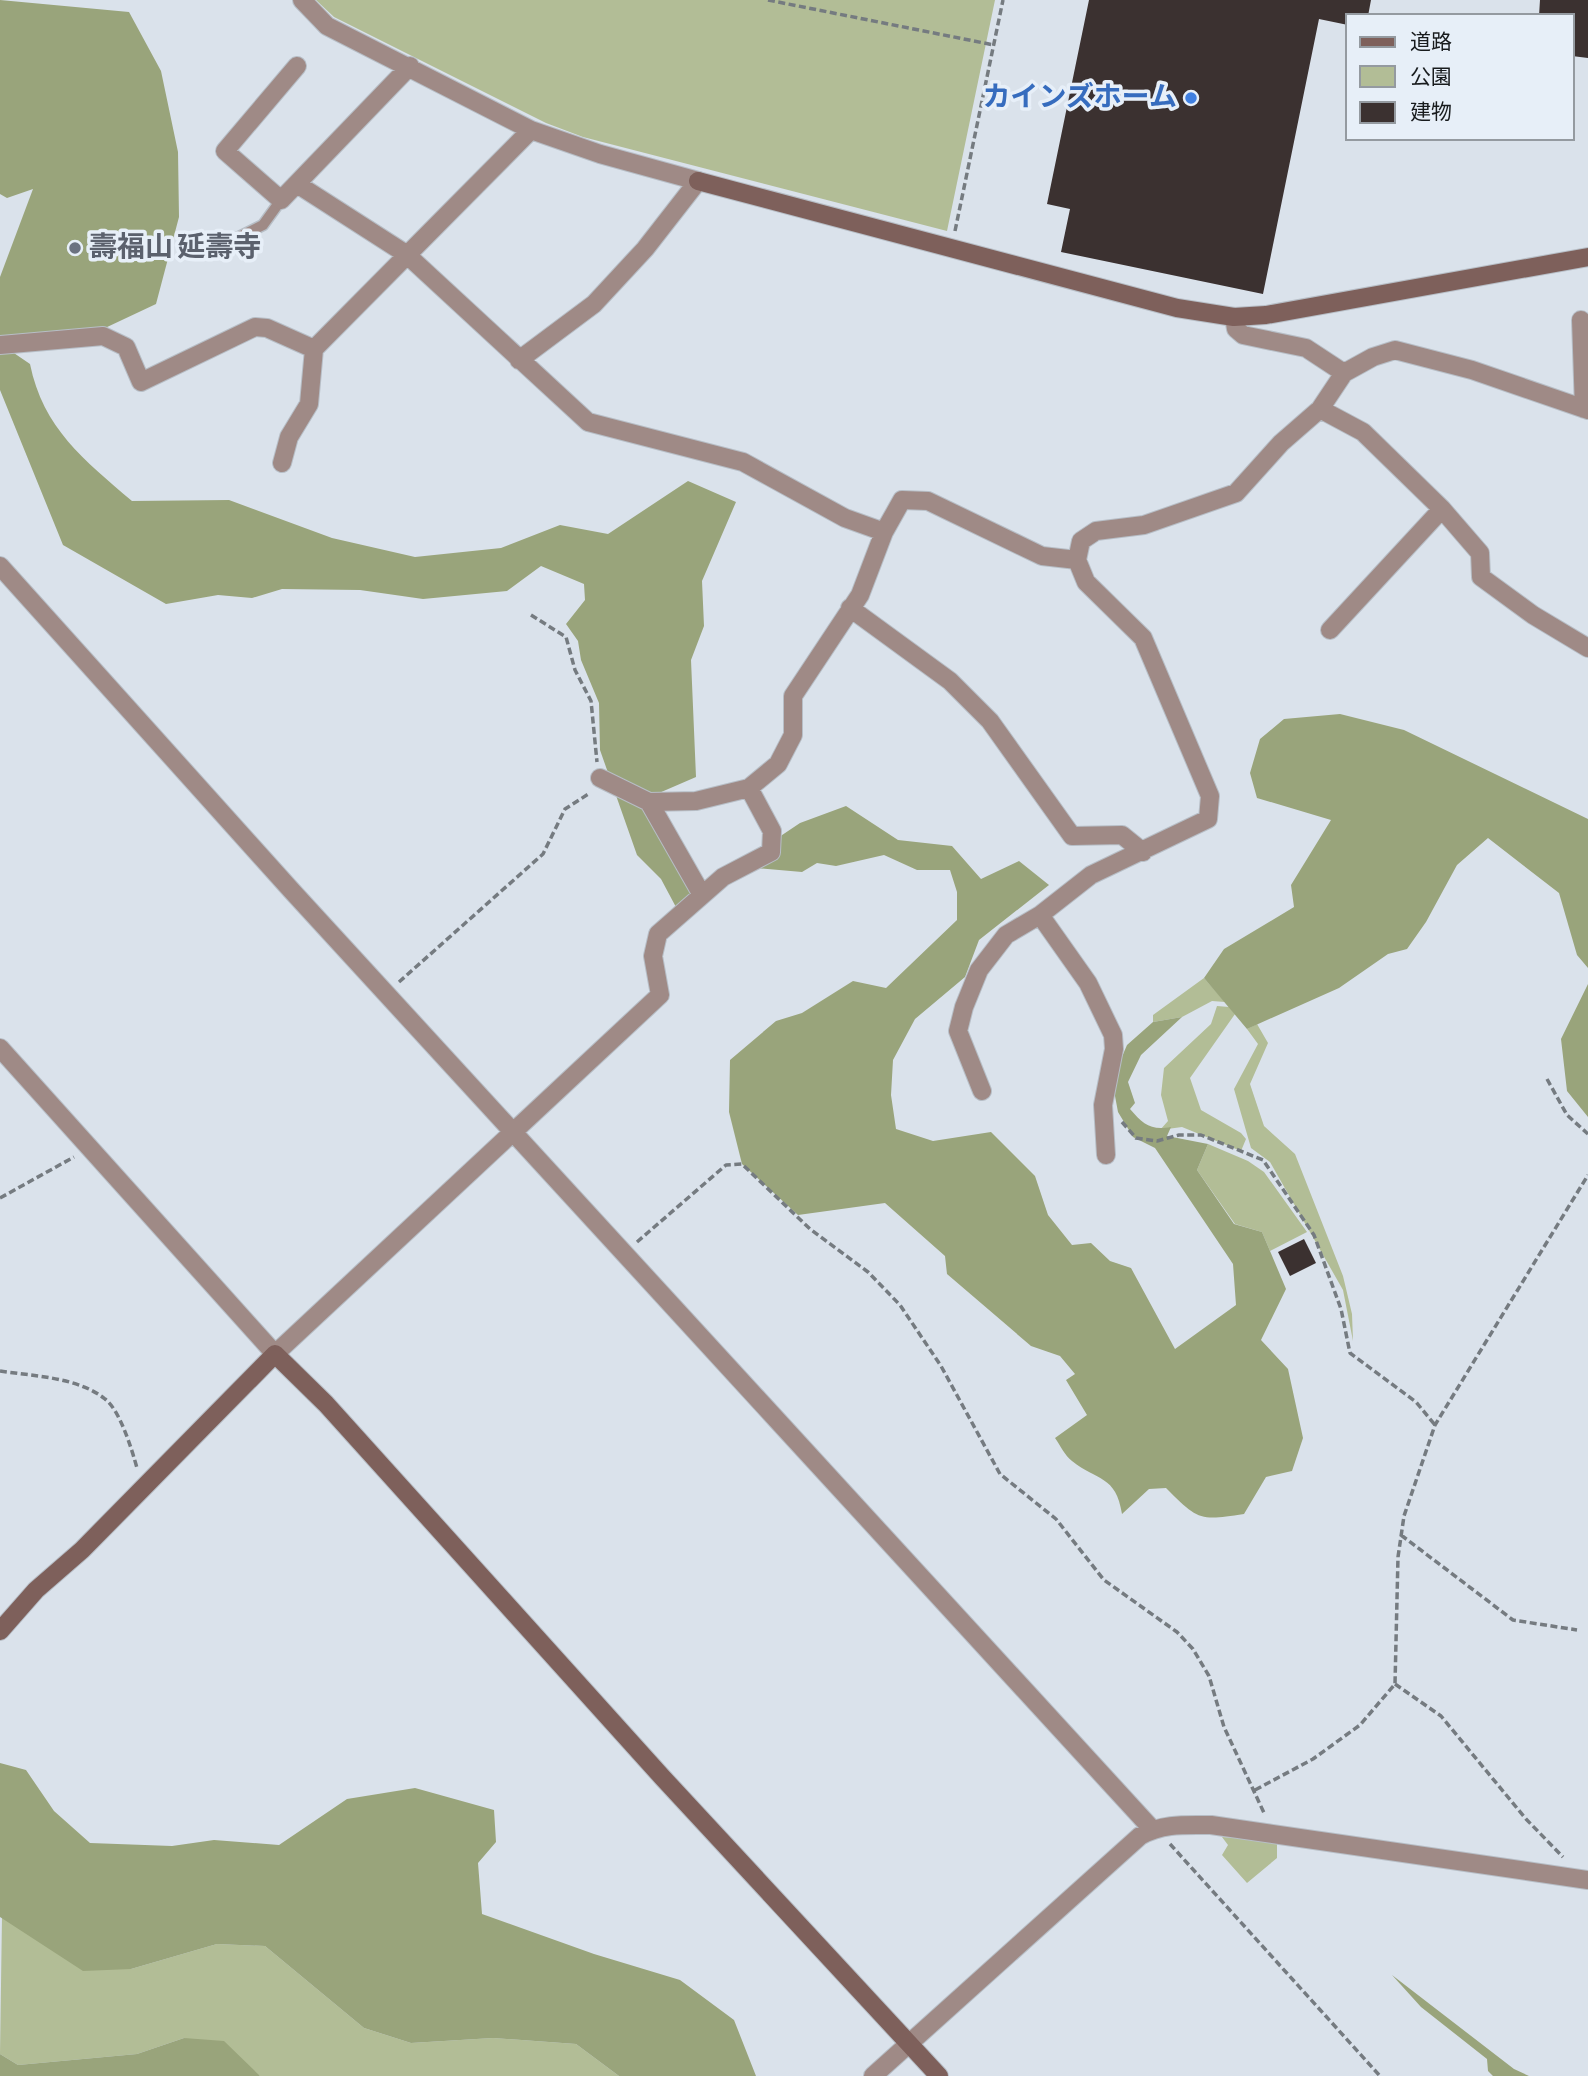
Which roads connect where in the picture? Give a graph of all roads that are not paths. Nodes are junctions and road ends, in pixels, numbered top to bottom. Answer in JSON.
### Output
{"nodes":[{"id":1,"x":302,"y":0,"type":"edge"},
{"id":2,"x":297,"y":66,"type":"dead end"},
{"id":3,"x":410,"y":66,"type":"junction"},
{"id":4,"x":531,"y":130,"type":"junction"},
{"id":5,"x":698,"y":181,"type":"junction"},
{"id":6,"x":297,"y":184,"type":"junction"},
{"id":7,"x":281,"y":200,"type":"junction"},
{"id":8,"x":213,"y":250,"type":"dead end"},
{"id":9,"x":406,"y":254,"type":"junction"},
{"id":10,"x":1588,"y":257,"type":"edge"},
{"id":11,"x":1234,"y":317,"type":"junction"},
{"id":12,"x":1581,"y":320,"type":"dead end"},
{"id":13,"x":0,"y":345,"type":"edge"},
{"id":14,"x":314,"y":349,"type":"junction"},
{"id":15,"x":519,"y":360,"type":"junction"},
{"id":16,"x":1344,"y":373,"type":"junction"},
{"id":17,"x":1320,"y":409,"type":"junction"},
{"id":18,"x":1586,"y":409,"type":"edge"},
{"id":19,"x":282,"y":463,"type":"dead end"},
{"id":20,"x":1442,"y":509,"type":"junction"},
{"id":21,"x":884,"y":532,"type":"junction"},
{"id":22,"x":1077,"y":560,"type":"junction"},
{"id":23,"x":0,"y":566,"type":"edge"},
{"id":24,"x":850,"y":608,"type":"junction"},
{"id":25,"x":1330,"y":630,"type":"dead end"},
{"id":26,"x":1588,"y":648,"type":"edge"},
{"id":27,"x":600,"y":778,"type":"road end"},
{"id":28,"x":749,"y":788,"type":"junction"},
{"id":29,"x":649,"y":802,"type":"junction"},
{"id":30,"x":1143,"y":852,"type":"junction"},
{"id":31,"x":702,"y":895,"type":"junction"},
{"id":32,"x":1040,"y":915,"type":"junction"},
{"id":33,"x":0,"y":1048,"type":"edge"},
{"id":34,"x":982,"y":1091,"type":"dead end"},
{"id":35,"x":513,"y":1131,"type":"junction"},
{"id":36,"x":1106,"y":1155,"type":"dead end"},
{"id":37,"x":275,"y":1354,"type":"junction"},
{"id":38,"x":0,"y":1631,"type":"edge"},
{"id":39,"x":1156,"y":1828,"type":"junction"},
{"id":40,"x":1587,"y":1880,"type":"edge"},
{"id":41,"x":909,"y":2043,"type":"junction"},
{"id":42,"x":873,"y":2076,"type":"edge"},
{"id":43,"x":939,"y":2076,"type":"edge"}],
"edges":[{"from":1,"to":3,"type":"street"},
{"from":2,"to":7,"type":"street"},
{"from":3,"to":4,"type":"street"},
{"from":3,"to":6,"type":"street"},
{"from":4,"to":5,"type":"street"},
{"from":4,"to":9,"type":"street"},
{"from":5,"to":11,"type":"street"},
{"from":5,"to":15,"type":"street"},
{"from":6,"to":7,"type":"street"},
{"from":6,"to":9,"type":"street"},
{"from":7,"to":8,"type":"lane"},
{"from":9,"to":14,"type":"street"},
{"from":9,"to":15,"type":"street"},
{"from":10,"to":11,"type":"street"},
{"from":11,"to":16,"type":"street"},
{"from":12,"to":18,"type":"street"},
{"from":13,"to":14,"type":"street"},
{"from":14,"to":19,"type":"street"},
{"from":15,"to":21,"type":"street"},
{"from":16,"to":17,"type":"street"},
{"from":16,"to":18,"type":"street"},
{"from":17,"to":20,"type":"street"},
{"from":17,"to":22,"type":"street"},
{"from":20,"to":25,"type":"street"},
{"from":20,"to":26,"type":"street"},
{"from":21,"to":22,"type":"street"},
{"from":21,"to":24,"type":"street"},
{"from":22,"to":30,"type":"street"},
{"from":23,"to":35,"type":"street"},
{"from":24,"to":28,"type":"street"},
{"from":24,"to":30,"type":"street"},
{"from":27,"to":29,"type":"street"},
{"from":28,"to":29,"type":"street"},
{"from":28,"to":31,"type":"street"},
{"from":29,"to":31,"type":"street"},
{"from":30,"to":32,"type":"street"},
{"from":31,"to":35,"type":"street"},
{"from":32,"to":34,"type":"street"},
{"from":32,"to":36,"type":"street"},
{"from":33,"to":37,"type":"street"},
{"from":35,"to":37,"type":"street"},
{"from":35,"to":39,"type":"street"},
{"from":37,"to":38,"type":"street"},
{"from":37,"to":41,"type":"street"},
{"from":39,"to":40,"type":"street"},
{"from":39,"to":41,"type":"street"},
{"from":41,"to":42,"type":"street"},
{"from":41,"to":43,"type":"street"}]}
